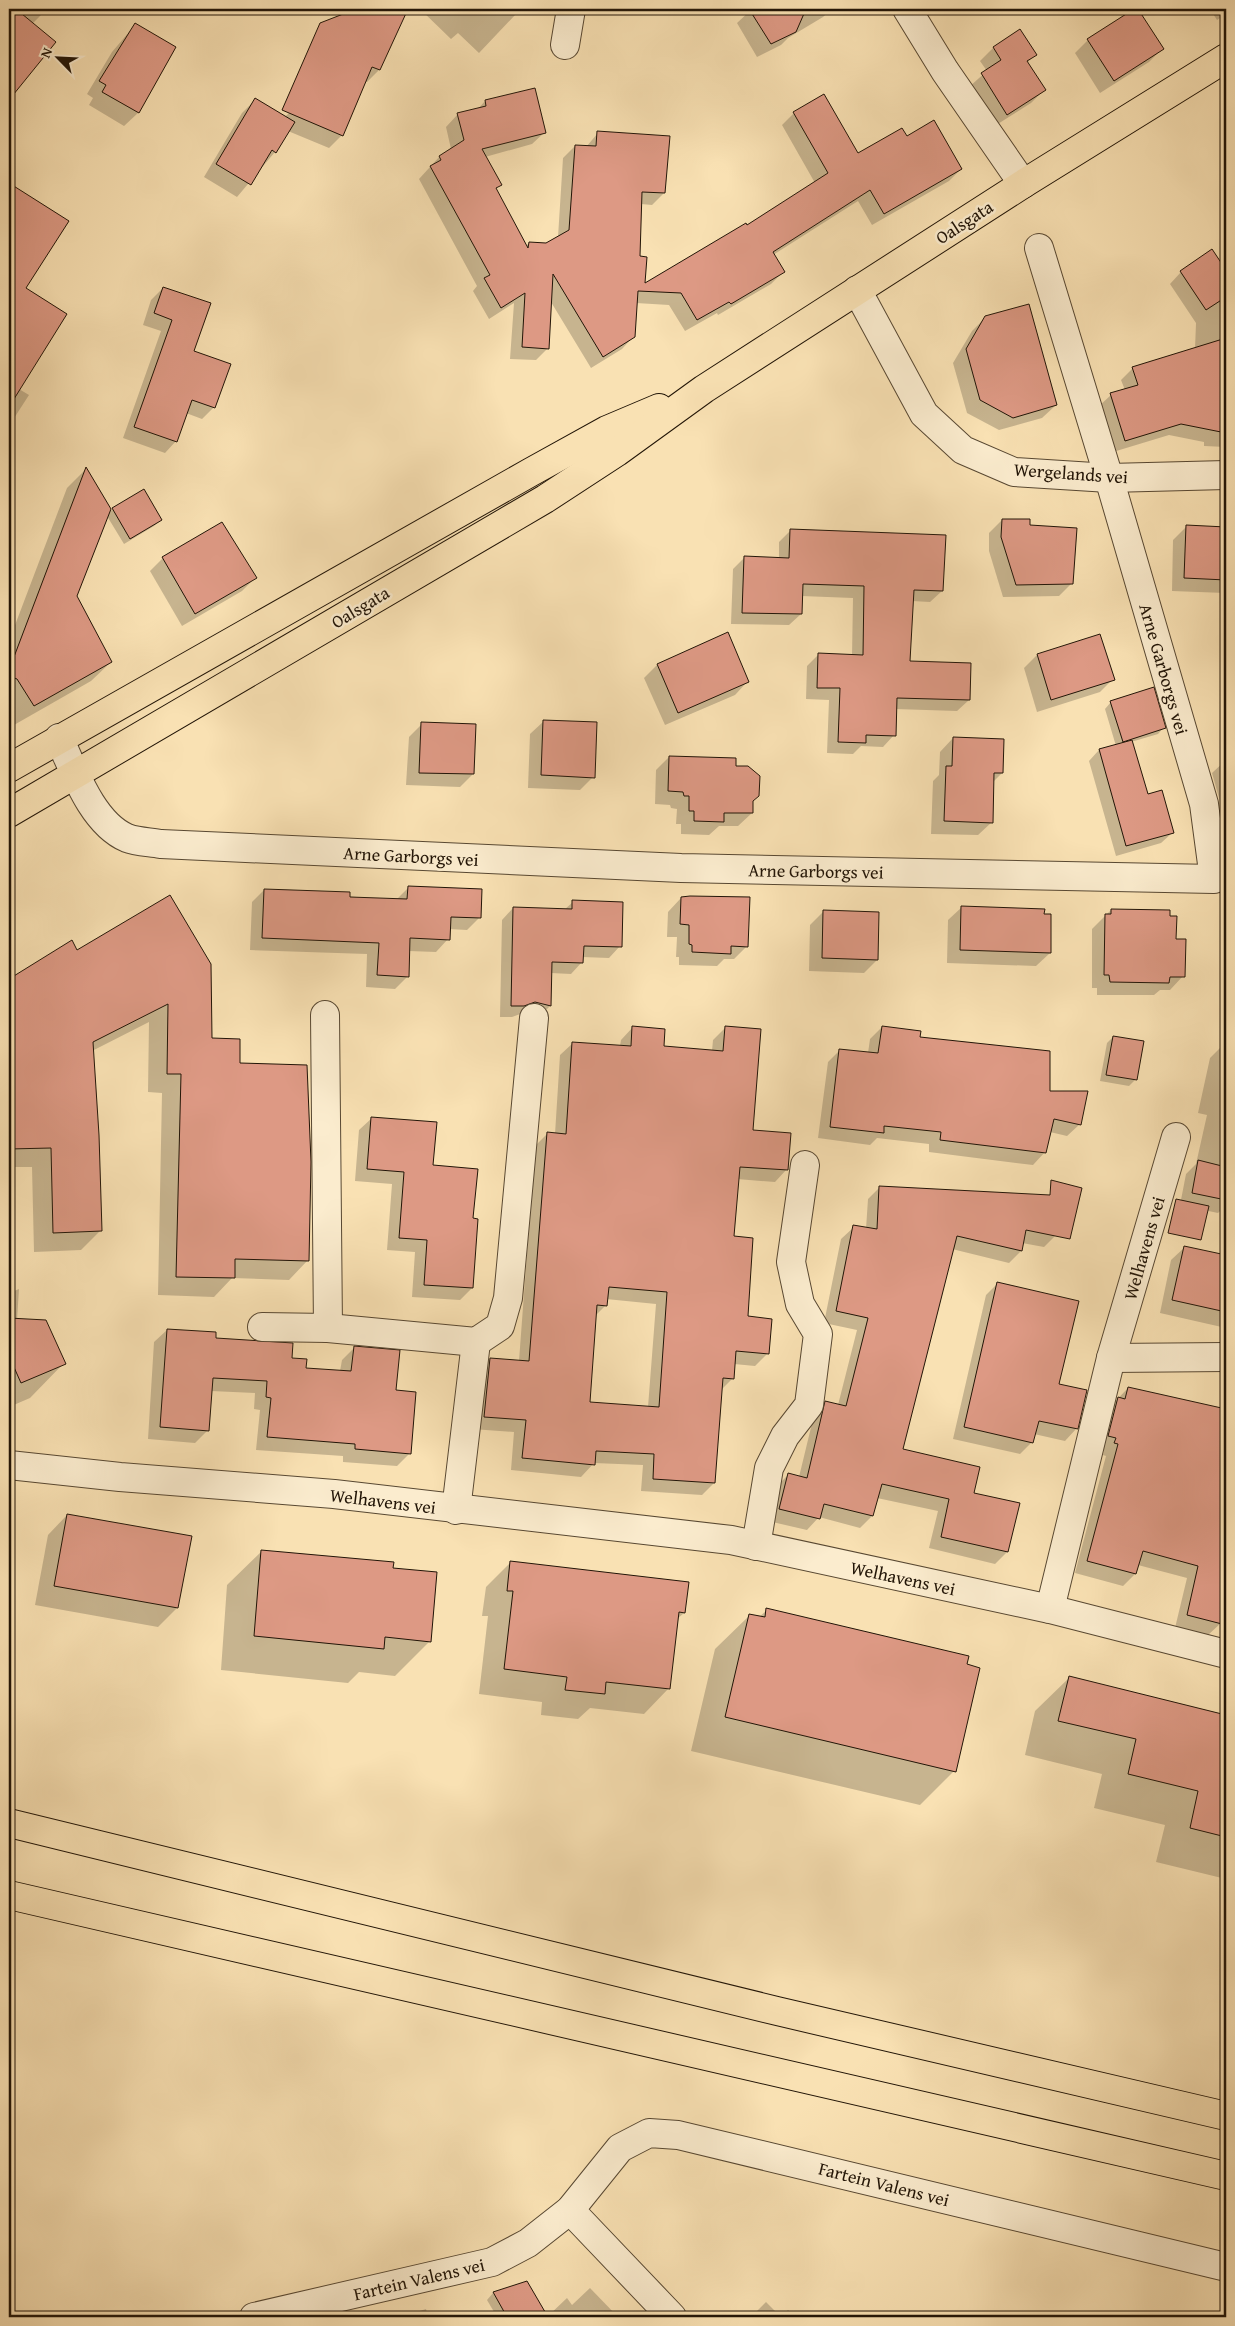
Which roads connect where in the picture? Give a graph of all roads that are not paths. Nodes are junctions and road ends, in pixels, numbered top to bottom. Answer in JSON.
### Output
{"nodes":[{"id":1,"x":572,"y":9,"type":"edge"},
{"id":2,"x":907,"y":9,"type":"edge"},
{"id":3,"x":565,"y":45,"type":"dead end"},
{"id":4,"x":1226,"y":58,"type":"edge"},
{"id":5,"x":1023,"y":184,"type":"junction"},
{"id":6,"x":1039,"y":248,"type":"dead end"},
{"id":7,"x":857,"y":290,"type":"junction"},
{"id":8,"x":704,"y":389,"type":"junction"},
{"id":9,"x":1226,"y":475,"type":"edge"},
{"id":10,"x":1109,"y":478,"type":"junction"},
{"id":11,"x":59,"y":738,"type":"junction"},
{"id":12,"x":9,"y":768,"type":"edge"},
{"id":13,"x":76,"y":774,"type":"junction"},
{"id":14,"x":9,"y":813,"type":"edge"},
{"id":15,"x":325,"y":1015,"type":"dead end"},
{"id":16,"x":534,"y":1018,"type":"dead end"},
{"id":17,"x":1176,"y":1138,"type":"dead end"},
{"id":18,"x":805,"y":1165,"type":"dead end"},
{"id":19,"x":262,"y":1328,"type":"dead end"},
{"id":20,"x":328,"y":1328,"type":"junction"},
{"id":21,"x":476,"y":1342,"type":"junction"},
{"id":22,"x":1226,"y":1357,"type":"edge"},
{"id":23,"x":1111,"y":1358,"type":"junction"},
{"id":24,"x":9,"y":1465,"type":"edge"},
{"id":25,"x":456,"y":1510,"type":"junction"},
{"id":26,"x":756,"y":1546,"type":"junction"},
{"id":27,"x":1050,"y":1609,"type":"junction"},
{"id":28,"x":1226,"y":1654,"type":"edge"},
{"id":29,"x":9,"y":1823,"type":"edge"},
{"id":30,"x":9,"y":1895,"type":"edge"},
{"id":31,"x":1226,"y":2116,"type":"edge"},
{"id":32,"x":1226,"y":2176,"type":"edge"},
{"id":33,"x":570,"y":2210,"type":"junction"},
{"id":34,"x":1226,"y":2266,"type":"edge"},
{"id":35,"x":254,"y":2317,"type":"edge"},
{"id":36,"x":672,"y":2317,"type":"edge"}],
"edges":[{"from":1,"to":3,"type":"street"},
{"from":2,"to":5,"type":"street"},
{"from":4,"to":5,"type":"main road","name":"Oalsgata"},
{"from":5,"to":7,"type":"main road","name":"Oalsgata"},
{"from":6,"to":10,"type":"street"},
{"from":7,"to":8,"type":"main road","name":"Oalsgata"},
{"from":7,"to":10,"type":"street","name":"Wergelands vei"},
{"from":8,"to":11,"type":"main road","name":"Oalsgata"},
{"from":8,"to":13,"type":"main road","name":"Oalsgata"},
{"from":9,"to":10,"type":"street","name":"Wergelands vei"},
{"from":10,"to":13,"type":"street","name":"Arne Garborgs vei"},
{"from":11,"to":12,"type":"main road","name":"Oalsgata"},
{"from":11,"to":13,"type":"street","name":"Arne Garborgs vei"},
{"from":13,"to":14,"type":"main road","name":"Oalsgata"},
{"from":15,"to":20,"type":"street"},
{"from":16,"to":21,"type":"street"},
{"from":17,"to":23,"type":"street","name":"Welhavens vei"},
{"from":18,"to":26,"type":"street"},
{"from":19,"to":20,"type":"street"},
{"from":20,"to":21,"type":"street"},
{"from":21,"to":25,"type":"street"},
{"from":22,"to":23,"type":"street"},
{"from":23,"to":27,"type":"street","name":"Welhavens vei"},
{"from":24,"to":25,"type":"street","name":"Welhavens vei"},
{"from":25,"to":26,"type":"street","name":"Welhavens vei"},
{"from":26,"to":27,"type":"street","name":"Welhavens vei"},
{"from":27,"to":28,"type":"street","name":"Welhavens vei"},
{"from":29,"to":31,"type":"main road"},
{"from":30,"to":32,"type":"main road"},
{"from":33,"to":34,"type":"street","name":"Fartein Valens vei"},
{"from":33,"to":35,"type":"street","name":"Fartein Valens vei"},
{"from":33,"to":36,"type":"street"}]}
